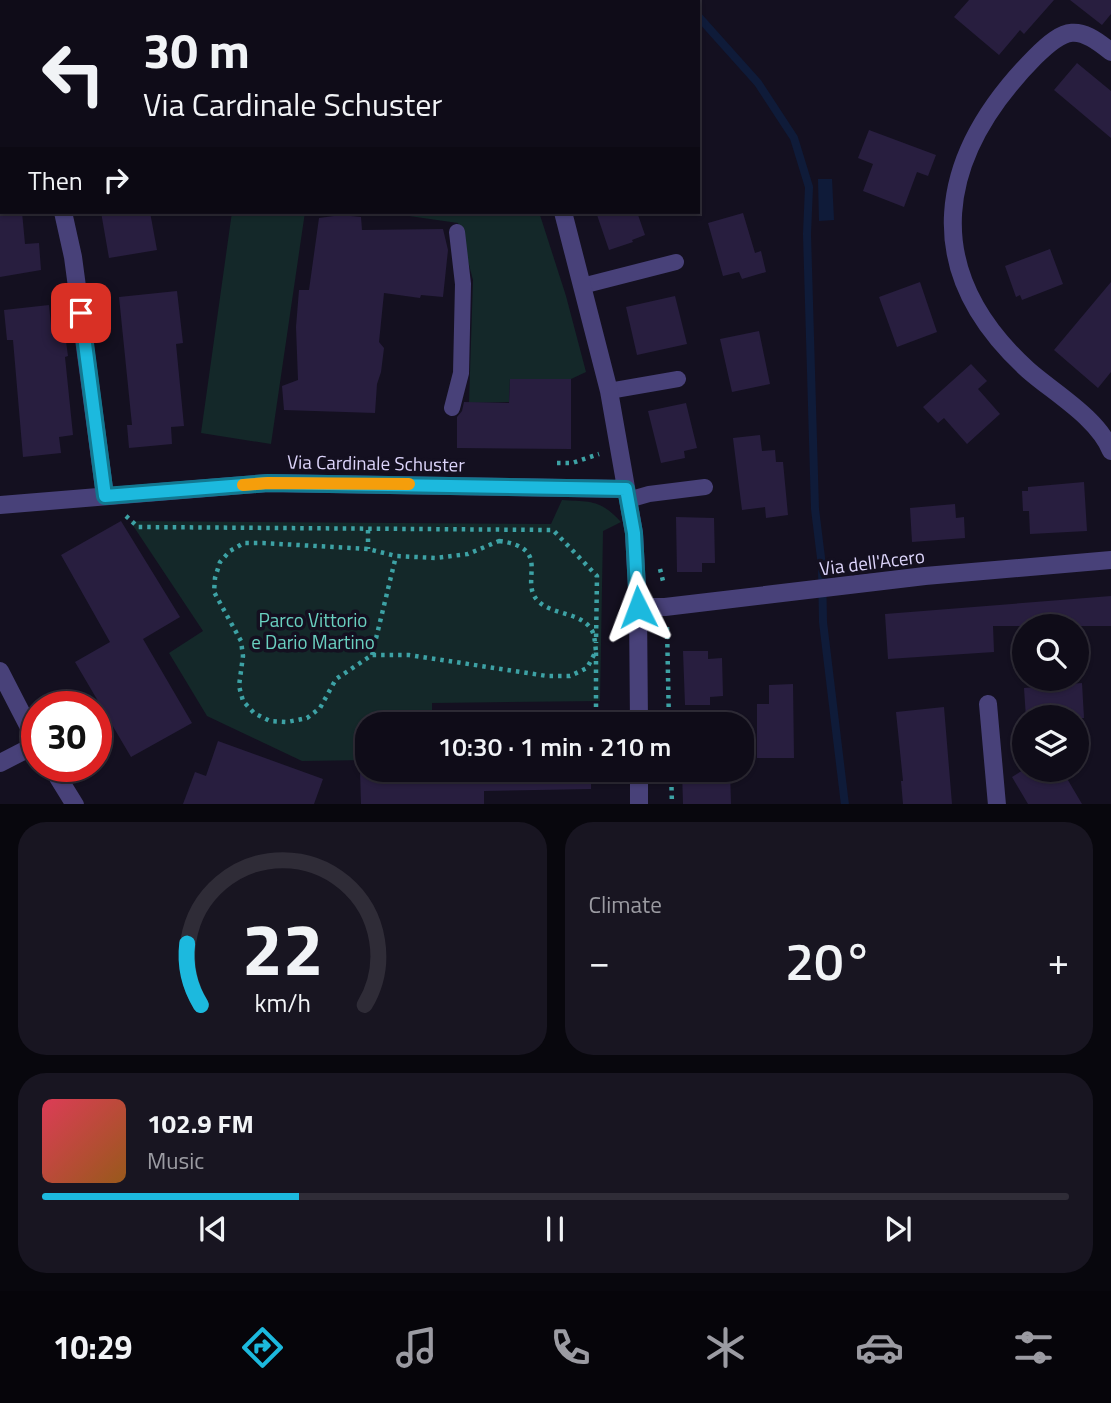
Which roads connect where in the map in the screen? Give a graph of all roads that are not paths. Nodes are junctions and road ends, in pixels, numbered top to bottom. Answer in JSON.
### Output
{"nodes":[{"id":1,"x":1111,"y":52,"type":"edge"},
{"id":2,"x":63,"y":214,"type":"edge"},
{"id":3,"x":564,"y":214,"type":"edge"},
{"id":4,"x":457,"y":232,"type":"dead end"},
{"id":5,"x":676,"y":262,"type":"dead end"},
{"id":6,"x":582,"y":286,"type":"junction"},
{"id":7,"x":678,"y":379,"type":"dead end"},
{"id":8,"x":609,"y":391,"type":"junction"},
{"id":9,"x":452,"y":408,"type":"dead end"},
{"id":10,"x":1111,"y":451,"type":"edge"},
{"id":11,"x":705,"y":487,"type":"dead end"},
{"id":12,"x":627,"y":494,"type":"junction"},
{"id":13,"x":105,"y":496,"type":"junction"},
{"id":14,"x":0,"y":505,"type":"edge"},
{"id":15,"x":1111,"y":560,"type":"edge"},
{"id":16,"x":638,"y":607,"type":"junction"},
{"id":17,"x":0,"y":671,"type":"edge"},
{"id":18,"x":988,"y":704,"type":"dead end"},
{"id":19,"x":21,"y":712,"type":"edge"},
{"id":20,"x":639,"y":712,"type":"edge"},
{"id":21,"x":21,"y":752,"type":"edge"},
{"id":22,"x":0,"y":763,"type":"edge"},
{"id":23,"x":61,"y":782,"type":"edge"},
{"id":24,"x":639,"y":782,"type":"edge"},
{"id":25,"x":75,"y":804,"type":"edge"},
{"id":26,"x":639,"y":804,"type":"edge"},
{"id":27,"x":997,"y":804,"type":"edge"}],
"edges":[{"from":1,"to":10,"type":"street"},
{"from":2,"to":13,"type":"street"},
{"from":3,"to":6,"type":"street"},
{"from":4,"to":9,"type":"lane"},
{"from":5,"to":6,"type":"lane"},
{"from":6,"to":8,"type":"street"},
{"from":7,"to":8,"type":"lane"},
{"from":8,"to":12,"type":"street"},
{"from":11,"to":12,"type":"lane"},
{"from":12,"to":13,"type":"street","name":"Via Cardinale Schuster"},
{"from":12,"to":16,"type":"street"},
{"from":13,"to":14,"type":"street","name":"Via Cardinale Schuster"},
{"from":15,"to":16,"type":"street","name":"Via dell'Acero"},
{"from":16,"to":20,"type":"street"},
{"from":17,"to":19,"type":"street"},
{"from":18,"to":27,"type":"street"},
{"from":21,"to":22,"type":"street"},
{"from":23,"to":25,"type":"street"},
{"from":24,"to":26,"type":"street"}]}
